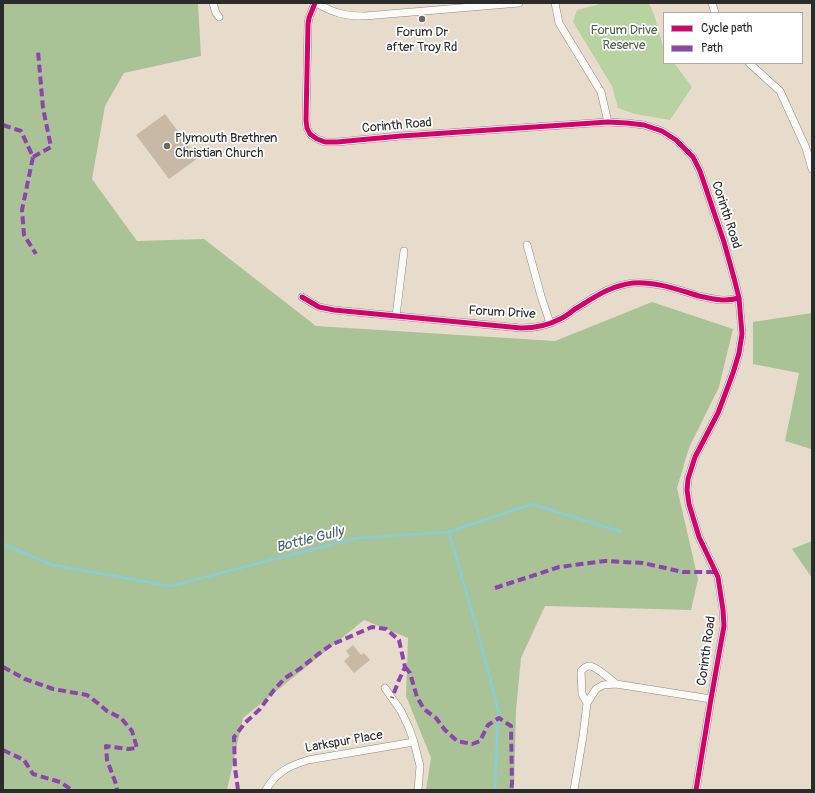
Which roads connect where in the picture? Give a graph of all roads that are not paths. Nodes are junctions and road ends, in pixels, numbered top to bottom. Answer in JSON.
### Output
{"nodes":[{"id":1,"x":214,"y":3,"type":"edge"},
{"id":2,"x":316,"y":3,"type":"edge"},
{"id":3,"x":519,"y":3,"type":"edge"},
{"id":4,"x":555,"y":3,"type":"edge"},
{"id":5,"x":219,"y":17,"type":"dead end"},
{"id":6,"x":751,"y":64,"type":"edge"},
{"id":7,"x":608,"y":122,"type":"junction"},
{"id":8,"x":812,"y":169,"type":"edge"},
{"id":9,"x":527,"y":245,"type":"dead end"},
{"id":10,"x":404,"y":251,"type":"dead end"},
{"id":11,"x":302,"y":297,"type":"dead end"},
{"id":12,"x":739,"y":298,"type":"junction"},
{"id":13,"x":396,"y":316,"type":"junction"},
{"id":14,"x":550,"y":323,"type":"junction"},
{"id":15,"x":616,"y":684,"type":"junction"},
{"id":16,"x":385,"y":688,"type":"dead end"},
{"id":17,"x":711,"y":699,"type":"junction"},
{"id":18,"x":586,"y":703,"type":"junction"},
{"id":19,"x":414,"y":742,"type":"junction"},
{"id":20,"x":266,"y":790,"type":"edge"},
{"id":21,"x":418,"y":790,"type":"edge"},
{"id":22,"x":574,"y":790,"type":"edge"},
{"id":23,"x":696,"y":790,"type":"edge"}],
"edges":[{"from":1,"to":5,"type":"street"},
{"from":2,"to":3,"type":"street"},
{"from":2,"to":7,"type":"street","name":"Corinth Road"},
{"from":4,"to":7,"type":"street"},
{"from":6,"to":8,"type":"street"},
{"from":7,"to":12,"type":"street","name":"Corinth Road"},
{"from":9,"to":14,"type":"street"},
{"from":10,"to":13,"type":"street"},
{"from":11,"to":13,"type":"street","name":"Forum Drive"},
{"from":12,"to":14,"type":"street","name":"Forum Drive"},
{"from":12,"to":17,"type":"street","name":"Corinth Road"},
{"from":13,"to":14,"type":"street","name":"Forum Drive"},
{"from":15,"to":17,"type":"street"},
{"from":15,"to":18,"type":"street"},
{"from":15,"to":18,"type":"street"},
{"from":16,"to":19,"type":"street"},
{"from":17,"to":23,"type":"street","name":"Corinth Road"},
{"from":18,"to":22,"type":"street"},
{"from":19,"to":20,"type":"street","name":"Larkspur Place"},
{"from":19,"to":21,"type":"street"}]}
